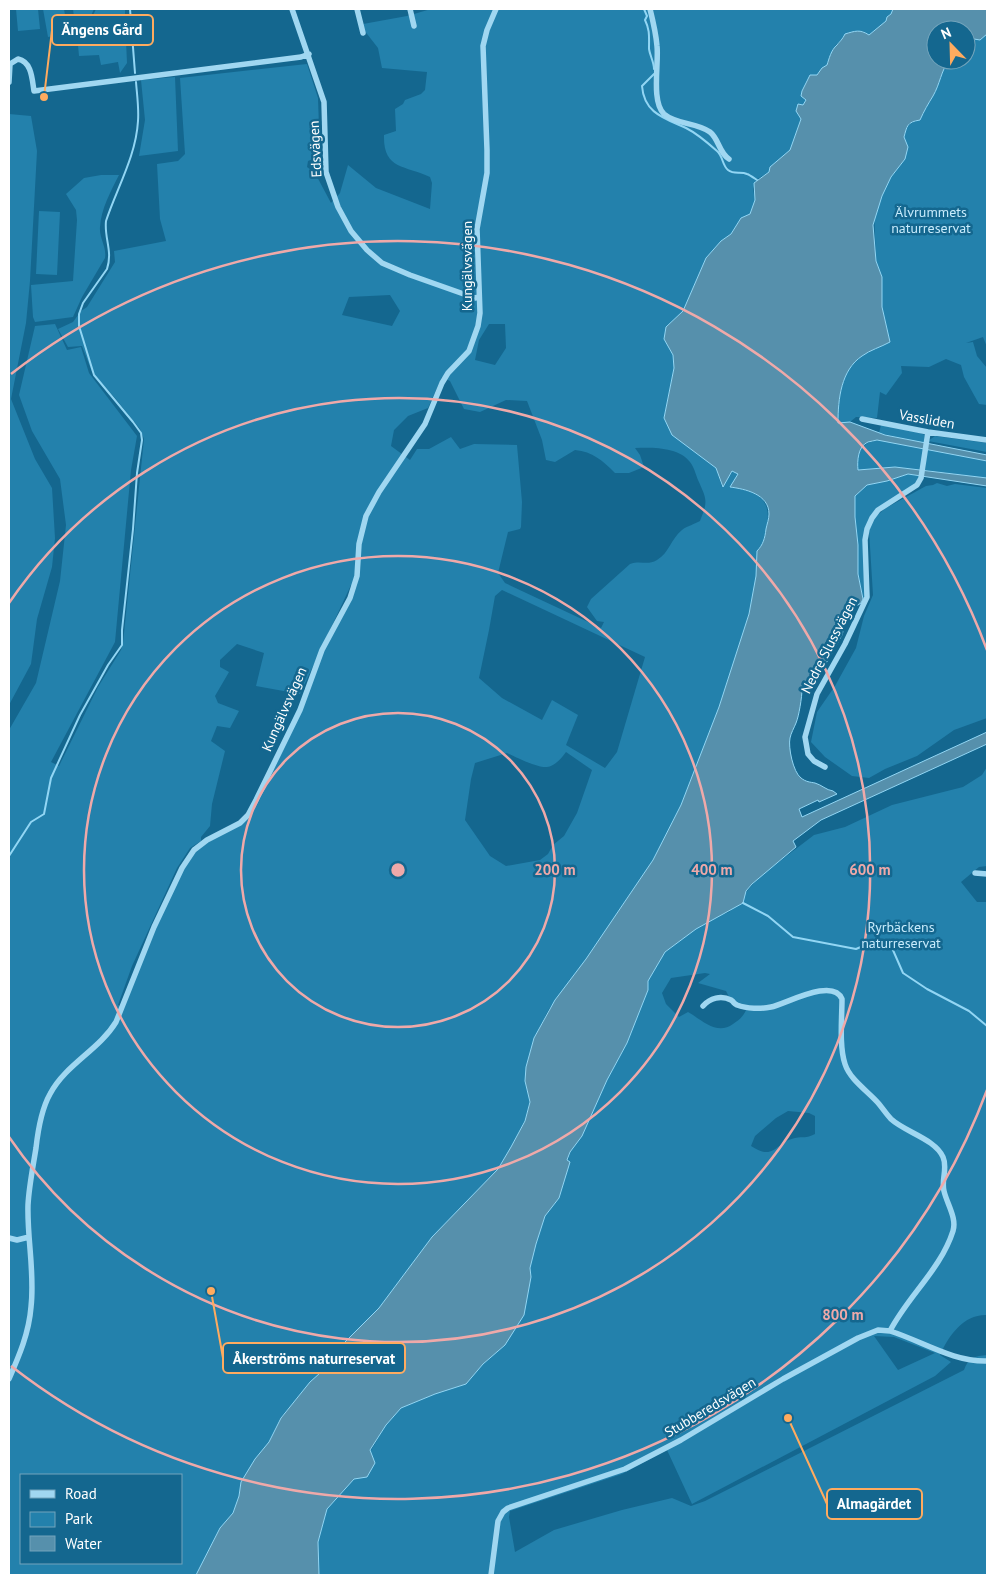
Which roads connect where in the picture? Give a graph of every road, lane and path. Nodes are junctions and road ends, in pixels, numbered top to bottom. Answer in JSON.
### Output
{"nodes":[{"id":1,"x":292,"y":9,"type":"edge"},
{"id":2,"x":357,"y":9,"type":"edge"},
{"id":3,"x":410,"y":9,"type":"edge"},
{"id":4,"x":496,"y":9,"type":"edge"},
{"id":5,"x":650,"y":9,"type":"edge"},
{"id":6,"x":414,"y":26,"type":"dead end"},
{"id":7,"x":363,"y":33,"type":"dead end"},
{"id":8,"x":309,"y":54,"type":"junction"},
{"id":9,"x":9,"y":82,"type":"edge"},
{"id":10,"x":729,"y":160,"type":"dead end"},
{"id":11,"x":479,"y":297,"type":"junction"},
{"id":12,"x":862,"y":419,"type":"dead end"},
{"id":13,"x":928,"y":432,"type":"junction"},
{"id":14,"x":987,"y":440,"type":"edge"},
{"id":15,"x":824,"y":767,"type":"dead end"},
{"id":16,"x":976,"y":873,"type":"dead end"},
{"id":17,"x":987,"y":874,"type":"edge"},
{"id":18,"x":704,"y":1006,"type":"dead end"},
{"id":19,"x":30,"y":1237,"type":"junction"},
{"id":20,"x":9,"y":1238,"type":"edge"},
{"id":21,"x":890,"y":1331,"type":"junction"},
{"id":22,"x":987,"y":1361,"type":"edge"},
{"id":23,"x":9,"y":1379,"type":"edge"},
{"id":24,"x":491,"y":1575,"type":"edge"}],
"edges":[{"from":1,"to":8,"type":"street","name":"Edsvägen"},
{"from":2,"to":7,"type":"street"},
{"from":3,"to":6,"type":"street"},
{"from":4,"to":11,"type":"street","name":"Kungälvsvägen"},
{"from":5,"to":10,"type":"street"},
{"from":8,"to":9,"type":"street"},
{"from":8,"to":11,"type":"street","name":"Edsvägen"},
{"from":11,"to":19,"type":"street","name":"Kungälvsvägen"},
{"from":12,"to":13,"type":"street","name":"Vassliden"},
{"from":13,"to":14,"type":"street","name":"Vassliden"},
{"from":13,"to":15,"type":"street","name":"Nedre Slussvägen"},
{"from":16,"to":17,"type":"street"},
{"from":18,"to":21,"type":"street"},
{"from":19,"to":20,"type":"street"},
{"from":19,"to":23,"type":"street","name":"Kungälvsvägen"},
{"from":21,"to":22,"type":"street"},
{"from":21,"to":24,"type":"street","name":"Stubberedsvägen"}]}
